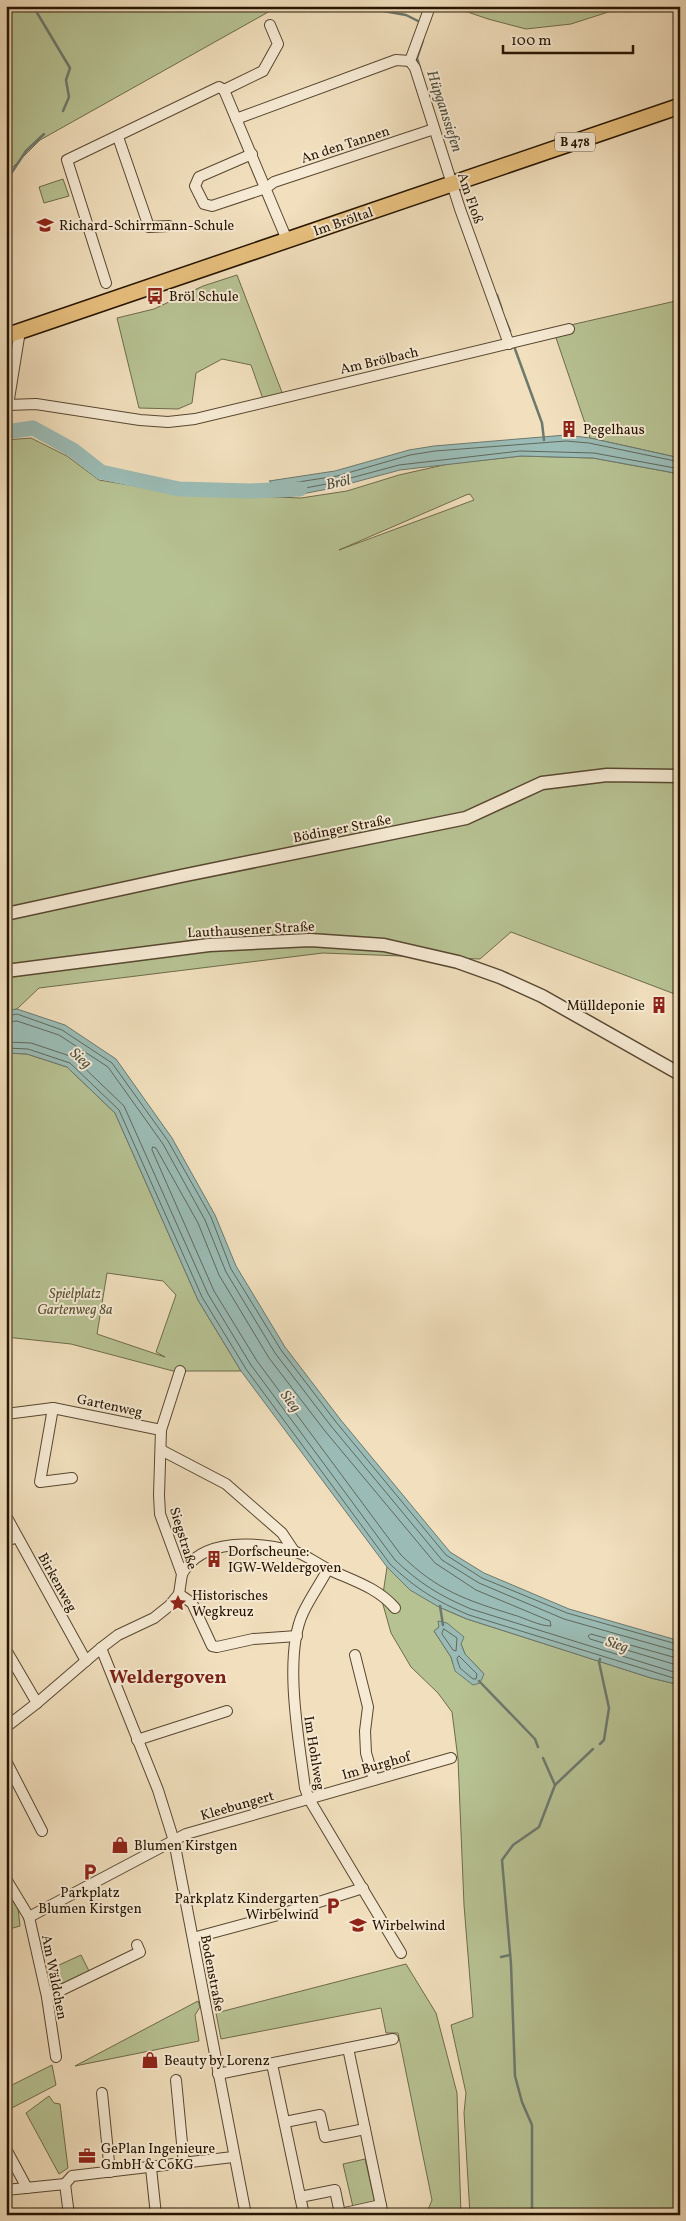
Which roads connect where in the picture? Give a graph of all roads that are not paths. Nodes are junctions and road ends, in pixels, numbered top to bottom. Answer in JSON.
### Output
{"nodes":[{"id":1,"x":427,"y":13,"type":"dead end"},
{"id":2,"x":270,"y":25,"type":"dead end"},
{"id":3,"x":410,"y":61,"type":"junction"},
{"id":4,"x":224,"y":90,"type":"junction"},
{"id":5,"x":680,"y":106,"type":"edge"},
{"id":6,"x":236,"y":119,"type":"junction"},
{"id":7,"x":434,"y":129,"type":"junction"},
{"id":8,"x":118,"y":137,"type":"junction"},
{"id":9,"x":252,"y":154,"type":"junction"},
{"id":10,"x":452,"y":184,"type":"junction"},
{"id":11,"x":266,"y":188,"type":"junction"},
{"id":12,"x":169,"y":226,"type":"dead end"},
{"id":13,"x":288,"y":240,"type":"junction"},
{"id":14,"x":106,"y":283,"type":"dead end"},
{"id":15,"x":570,"y":329,"type":"dead end"},
{"id":16,"x":13,"y":334,"type":"edge"},
{"id":17,"x":509,"y":344,"type":"junction"},
{"id":18,"x":680,"y":776,"type":"edge"},
{"id":19,"x":6,"y":914,"type":"edge"},
{"id":20,"x":6,"y":972,"type":"edge"},
{"id":21,"x":680,"y":1074,"type":"edge"},
{"id":22,"x":180,"y":1371,"type":"dead end"},
{"id":23,"x":52,"y":1408,"type":"junction"},
{"id":24,"x":6,"y":1414,"type":"edge"},
{"id":25,"x":161,"y":1430,"type":"junction"},
{"id":26,"x":162,"y":1450,"type":"junction"},
{"id":27,"x":72,"y":1478,"type":"dead end"},
{"id":28,"x":6,"y":1516,"type":"edge"},
{"id":29,"x":18,"y":1537,"type":"junction"},
{"id":30,"x":6,"y":1541,"type":"edge"},
{"id":31,"x":294,"y":1551,"type":"junction"},
{"id":32,"x":328,"y":1569,"type":"junction"},
{"id":33,"x":182,"y":1574,"type":"junction"},
{"id":34,"x":179,"y":1594,"type":"junction"},
{"id":35,"x":395,"y":1608,"type":"dead end"},
{"id":36,"x":297,"y":1636,"type":"junction"},
{"id":37,"x":101,"y":1648,"type":"junction"},
{"id":38,"x":6,"y":1650,"type":"edge"},
{"id":39,"x":355,"y":1655,"type":"dead end"},
{"id":40,"x":86,"y":1661,"type":"junction"},
{"id":41,"x":37,"y":1704,"type":"junction"},
{"id":42,"x":227,"y":1711,"type":"dead end"},
{"id":43,"x":6,"y":1727,"type":"edge"},
{"id":44,"x":137,"y":1740,"type":"junction"},
{"id":45,"x":451,"y":1758,"type":"dead end"},
{"id":46,"x":6,"y":1761,"type":"edge"},
{"id":47,"x":374,"y":1780,"type":"junction"},
{"id":48,"x":309,"y":1799,"type":"junction"},
{"id":49,"x":42,"y":1832,"type":"dead end"},
{"id":50,"x":174,"y":1841,"type":"junction"},
{"id":51,"x":6,"y":1879,"type":"edge"},
{"id":52,"x":363,"y":1888,"type":"junction"},
{"id":53,"x":29,"y":1917,"type":"junction"},
{"id":54,"x":193,"y":1938,"type":"junction"},
{"id":55,"x":137,"y":1945,"type":"dead end"},
{"id":56,"x":401,"y":1953,"type":"dead end"},
{"id":57,"x":47,"y":1997,"type":"junction"},
{"id":58,"x":393,"y":2039,"type":"dead end"},
{"id":59,"x":348,"y":2048,"type":"junction"},
{"id":60,"x":56,"y":2057,"type":"dead end"},
{"id":61,"x":272,"y":2064,"type":"junction"},
{"id":62,"x":218,"y":2074,"type":"junction"},
{"id":63,"x":176,"y":2080,"type":"dead end"},
{"id":64,"x":102,"y":2093,"type":"dead end"},
{"id":65,"x":284,"y":2122,"type":"junction"},
{"id":66,"x":365,"y":2129,"type":"junction"},
{"id":67,"x":6,"y":2150,"type":"edge"},
{"id":68,"x":234,"y":2157,"type":"junction"},
{"id":69,"x":184,"y":2164,"type":"junction"},
{"id":70,"x":150,"y":2168,"type":"junction"},
{"id":71,"x":110,"y":2172,"type":"junction"},
{"id":72,"x":65,"y":2184,"type":"junction"},
{"id":73,"x":27,"y":2188,"type":"junction"},
{"id":74,"x":6,"y":2190,"type":"edge"},
{"id":75,"x":300,"y":2197,"type":"junction"},
{"id":76,"x":382,"y":2210,"type":"edge"},
{"id":77,"x":69,"y":2215,"type":"edge"},
{"id":78,"x":156,"y":2215,"type":"edge"},
{"id":79,"x":246,"y":2215,"type":"edge"},
{"id":80,"x":304,"y":2215,"type":"edge"}],
"edges":[{"from":1,"to":3,"type":"street"},
{"from":2,"to":4,"type":"street"},
{"from":3,"to":6,"type":"street"},
{"from":3,"to":7,"type":"street","name":"Am Floß"},
{"from":4,"to":6,"type":"street"},
{"from":4,"to":8,"type":"street"},
{"from":5,"to":10,"type":"main road","name":"Im Bröltal","number":"B 478"},
{"from":6,"to":9,"type":"street"},
{"from":7,"to":10,"type":"street","name":"Am Floß"},
{"from":7,"to":11,"type":"street","name":"An den Tannen"},
{"from":8,"to":12,"type":"street"},
{"from":8,"to":14,"type":"street"},
{"from":9,"to":11,"type":"street"},
{"from":9,"to":11,"type":"street","name":"An den Tannen"},
{"from":10,"to":13,"type":"main road","name":"Im Bröltal","number":"B 478"},
{"from":10,"to":17,"type":"street","name":"Am Floß"},
{"from":11,"to":13,"type":"street"},
{"from":13,"to":16,"type":"main road","name":"Im Bröltal","number":"B 478"},
{"from":15,"to":17,"type":"street","name":"Am Brölbach"},
{"from":16,"to":17,"type":"street","name":"Am Brölbach"},
{"from":18,"to":19,"type":"street","name":"Bödinger Straße"},
{"from":20,"to":21,"type":"street","name":"Lauthausener Straße"},
{"from":22,"to":25,"type":"street","name":"Siegstraße"},
{"from":23,"to":24,"type":"street","name":"Gartenweg"},
{"from":23,"to":25,"type":"street","name":"Gartenweg"},
{"from":23,"to":27,"type":"street"},
{"from":25,"to":26,"type":"street","name":"Siegstraße"},
{"from":26,"to":31,"type":"street"},
{"from":26,"to":33,"type":"street","name":"Siegstraße"},
{"from":28,"to":29,"type":"street","name":"Birkenweg"},
{"from":29,"to":30,"type":"street"},
{"from":29,"to":40,"type":"street","name":"Birkenweg"},
{"from":31,"to":32,"type":"street"},
{"from":31,"to":33,"type":"street"},
{"from":32,"to":35,"type":"street"},
{"from":32,"to":36,"type":"street","name":"Im Hohlweg"},
{"from":33,"to":34,"type":"street","name":"Siegstraße"},
{"from":34,"to":36,"type":"street"},
{"from":34,"to":37,"type":"street"},
{"from":36,"to":48,"type":"street","name":"Im Hohlweg"},
{"from":37,"to":40,"type":"street"},
{"from":37,"to":44,"type":"street","name":"Bodenstraße"},
{"from":38,"to":41,"type":"street"},
{"from":39,"to":47,"type":"street"},
{"from":40,"to":41,"type":"street"},
{"from":41,"to":43,"type":"street"},
{"from":42,"to":44,"type":"street"},
{"from":44,"to":50,"type":"street","name":"Bodenstraße"},
{"from":45,"to":47,"type":"street","name":"Im Burghof"},
{"from":46,"to":49,"type":"street"},
{"from":47,"to":48,"type":"street","name":"Im Burghof"},
{"from":48,"to":50,"type":"street","name":"Kleebungert"},
{"from":48,"to":52,"type":"street","name":"Im Hohlweg"},
{"from":50,"to":53,"type":"street","name":"Kleebungert"},
{"from":50,"to":54,"type":"street","name":"Bodenstraße"},
{"from":51,"to":53,"type":"street","name":"Am Wäldchen"},
{"from":52,"to":54,"type":"street"},
{"from":52,"to":56,"type":"street","name":"Im Hohlweg"},
{"from":53,"to":57,"type":"street","name":"Am Wäldchen"},
{"from":54,"to":62,"type":"street","name":"Bodenstraße"},
{"from":55,"to":57,"type":"street"},
{"from":57,"to":60,"type":"street","name":"Am Wäldchen"},
{"from":58,"to":59,"type":"street"},
{"from":59,"to":61,"type":"street"},
{"from":59,"to":66,"type":"street"},
{"from":61,"to":62,"type":"street"},
{"from":61,"to":65,"type":"street"},
{"from":62,"to":68,"type":"street","name":"Bodenstraße"},
{"from":63,"to":69,"type":"street"},
{"from":64,"to":71,"type":"street"},
{"from":65,"to":66,"type":"street"},
{"from":65,"to":75,"type":"street"},
{"from":66,"to":76,"type":"street"},
{"from":67,"to":73,"type":"street"},
{"from":68,"to":69,"type":"street"},
{"from":68,"to":79,"type":"street","name":"Bodenstraße"},
{"from":69,"to":70,"type":"street"},
{"from":70,"to":71,"type":"street"},
{"from":70,"to":78,"type":"street"},
{"from":71,"to":72,"type":"street"},
{"from":72,"to":73,"type":"street"},
{"from":72,"to":77,"type":"street"},
{"from":73,"to":74,"type":"street"},
{"from":75,"to":76,"type":"street"},
{"from":75,"to":80,"type":"street"}]}
